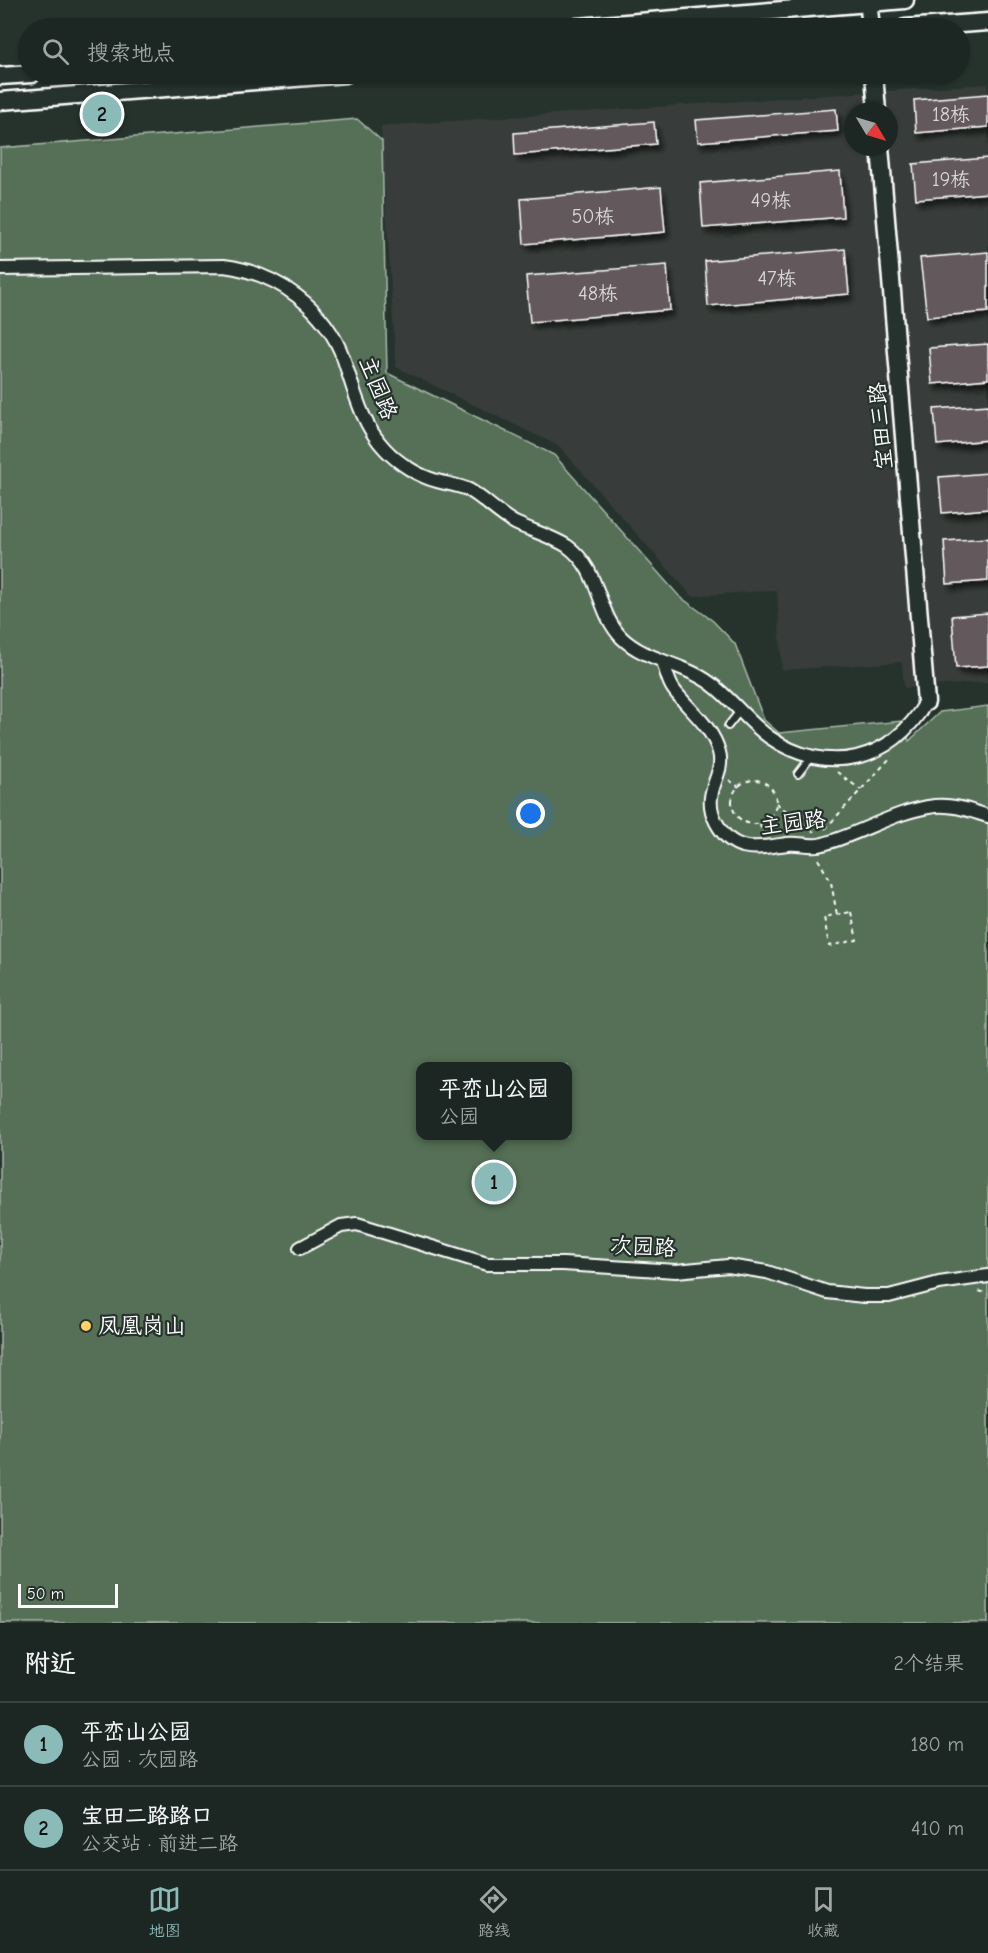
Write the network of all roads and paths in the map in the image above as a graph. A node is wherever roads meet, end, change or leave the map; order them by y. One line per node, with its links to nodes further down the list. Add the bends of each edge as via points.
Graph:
1 (904, 0): 2 (main road)
2 (868, 1): 3 (main road); 4 (main road)
3 (678, 18)
4 (870, 18)
5 (988, 22): 6 (main road)
6 (970, 23)
7 (18, 75): 8 (main road)
8 (0, 76)
9 (218, 84): 11 (main road)
10 (875, 84): 12 (main road)
11 (0, 101)
12 (876, 102)
13 (881, 156): 16 (main road, 宝田三路)
14 (0, 269): 15 (street, 主园路, via 224,266 274,281 304,302 328,329 344,359 354,395 386,450 425,477 469,490 503,516 565,545 588,568 621,637)
15 (663, 661): 17 (street, 主园路, via 709,682); 26 (street, 主园路, via 675,691 698,715 719,752 720,765 710,799 719,828 737,844 752,849 791,844)
16 (926, 702): 19 (street, 主园路, via 910,726 878,750 845,759)
17 (739, 712): 18 (lane); 19 (street, 主园路, via 779,743)
18 (728, 726)
19 (812, 756): 22 (lane)
20 (892, 757): 23 (path)
21 (833, 769): 23 (path)
22 (798, 774)
23 (861, 790): 24 (path, via 819,836)
24 (776, 803): 24 (path, via 770,818 753,824 737,816 733,805 739,787 757,781 768,785)
25 (988, 816): 26 (street, 主园路, via 935,806 873,823)
26 (812, 846): 27 (path, via 831,882)
27 (837, 915): 27 (path, via 851,912 857,940 829,946 824,917)
28 (300, 1248): 29 (street, 次园路, via 341,1226 357,1224 487,1264 574,1264 669,1271 728,1266 767,1272 827,1292 864,1296 889,1296)
29 (988, 1276)

